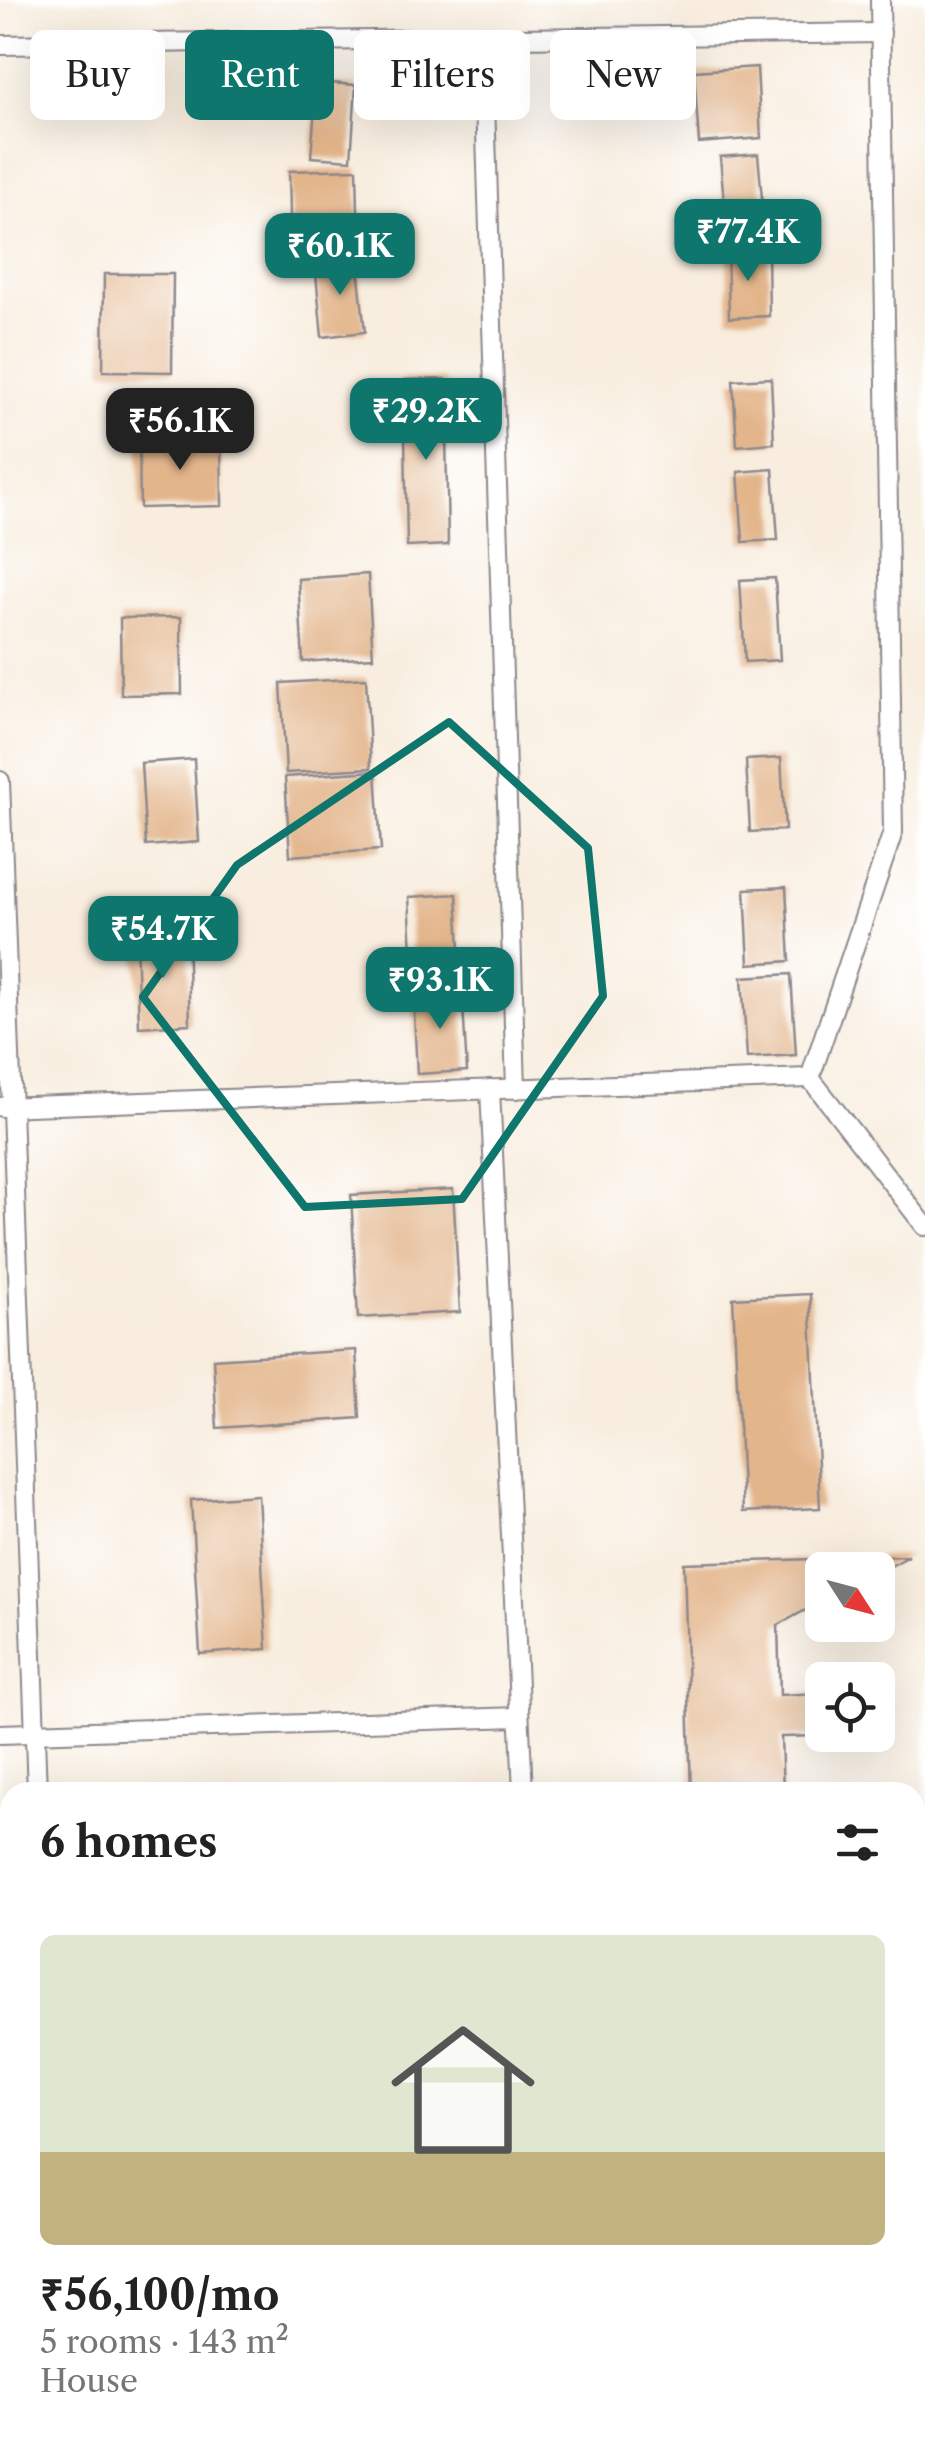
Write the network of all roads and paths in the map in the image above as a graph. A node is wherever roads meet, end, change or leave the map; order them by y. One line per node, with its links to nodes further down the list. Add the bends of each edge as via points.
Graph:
1 (880, 0): 2 (lane)
2 (881, 33): 3 (lane); 8 (lane, via 892,832)
3 (530, 37)
4 (354, 40): 5 (lane)
5 (0, 45)
6 (486, 120): 9 (lane)
7 (0, 781): 11 (lane)
8 (810, 1078): 9 (lane); 12 (lane)
9 (516, 1088): 10 (lane)
10 (490, 1090): 11 (lane); 13 (lane)
11 (6, 1107): 14 (lane)
12 (925, 1226)
13 (520, 1716): 14 (lane); 17 (lane)
14 (34, 1733): 15 (lane); 16 (lane)
15 (0, 1734)
16 (36, 1782)
17 (523, 1782)

